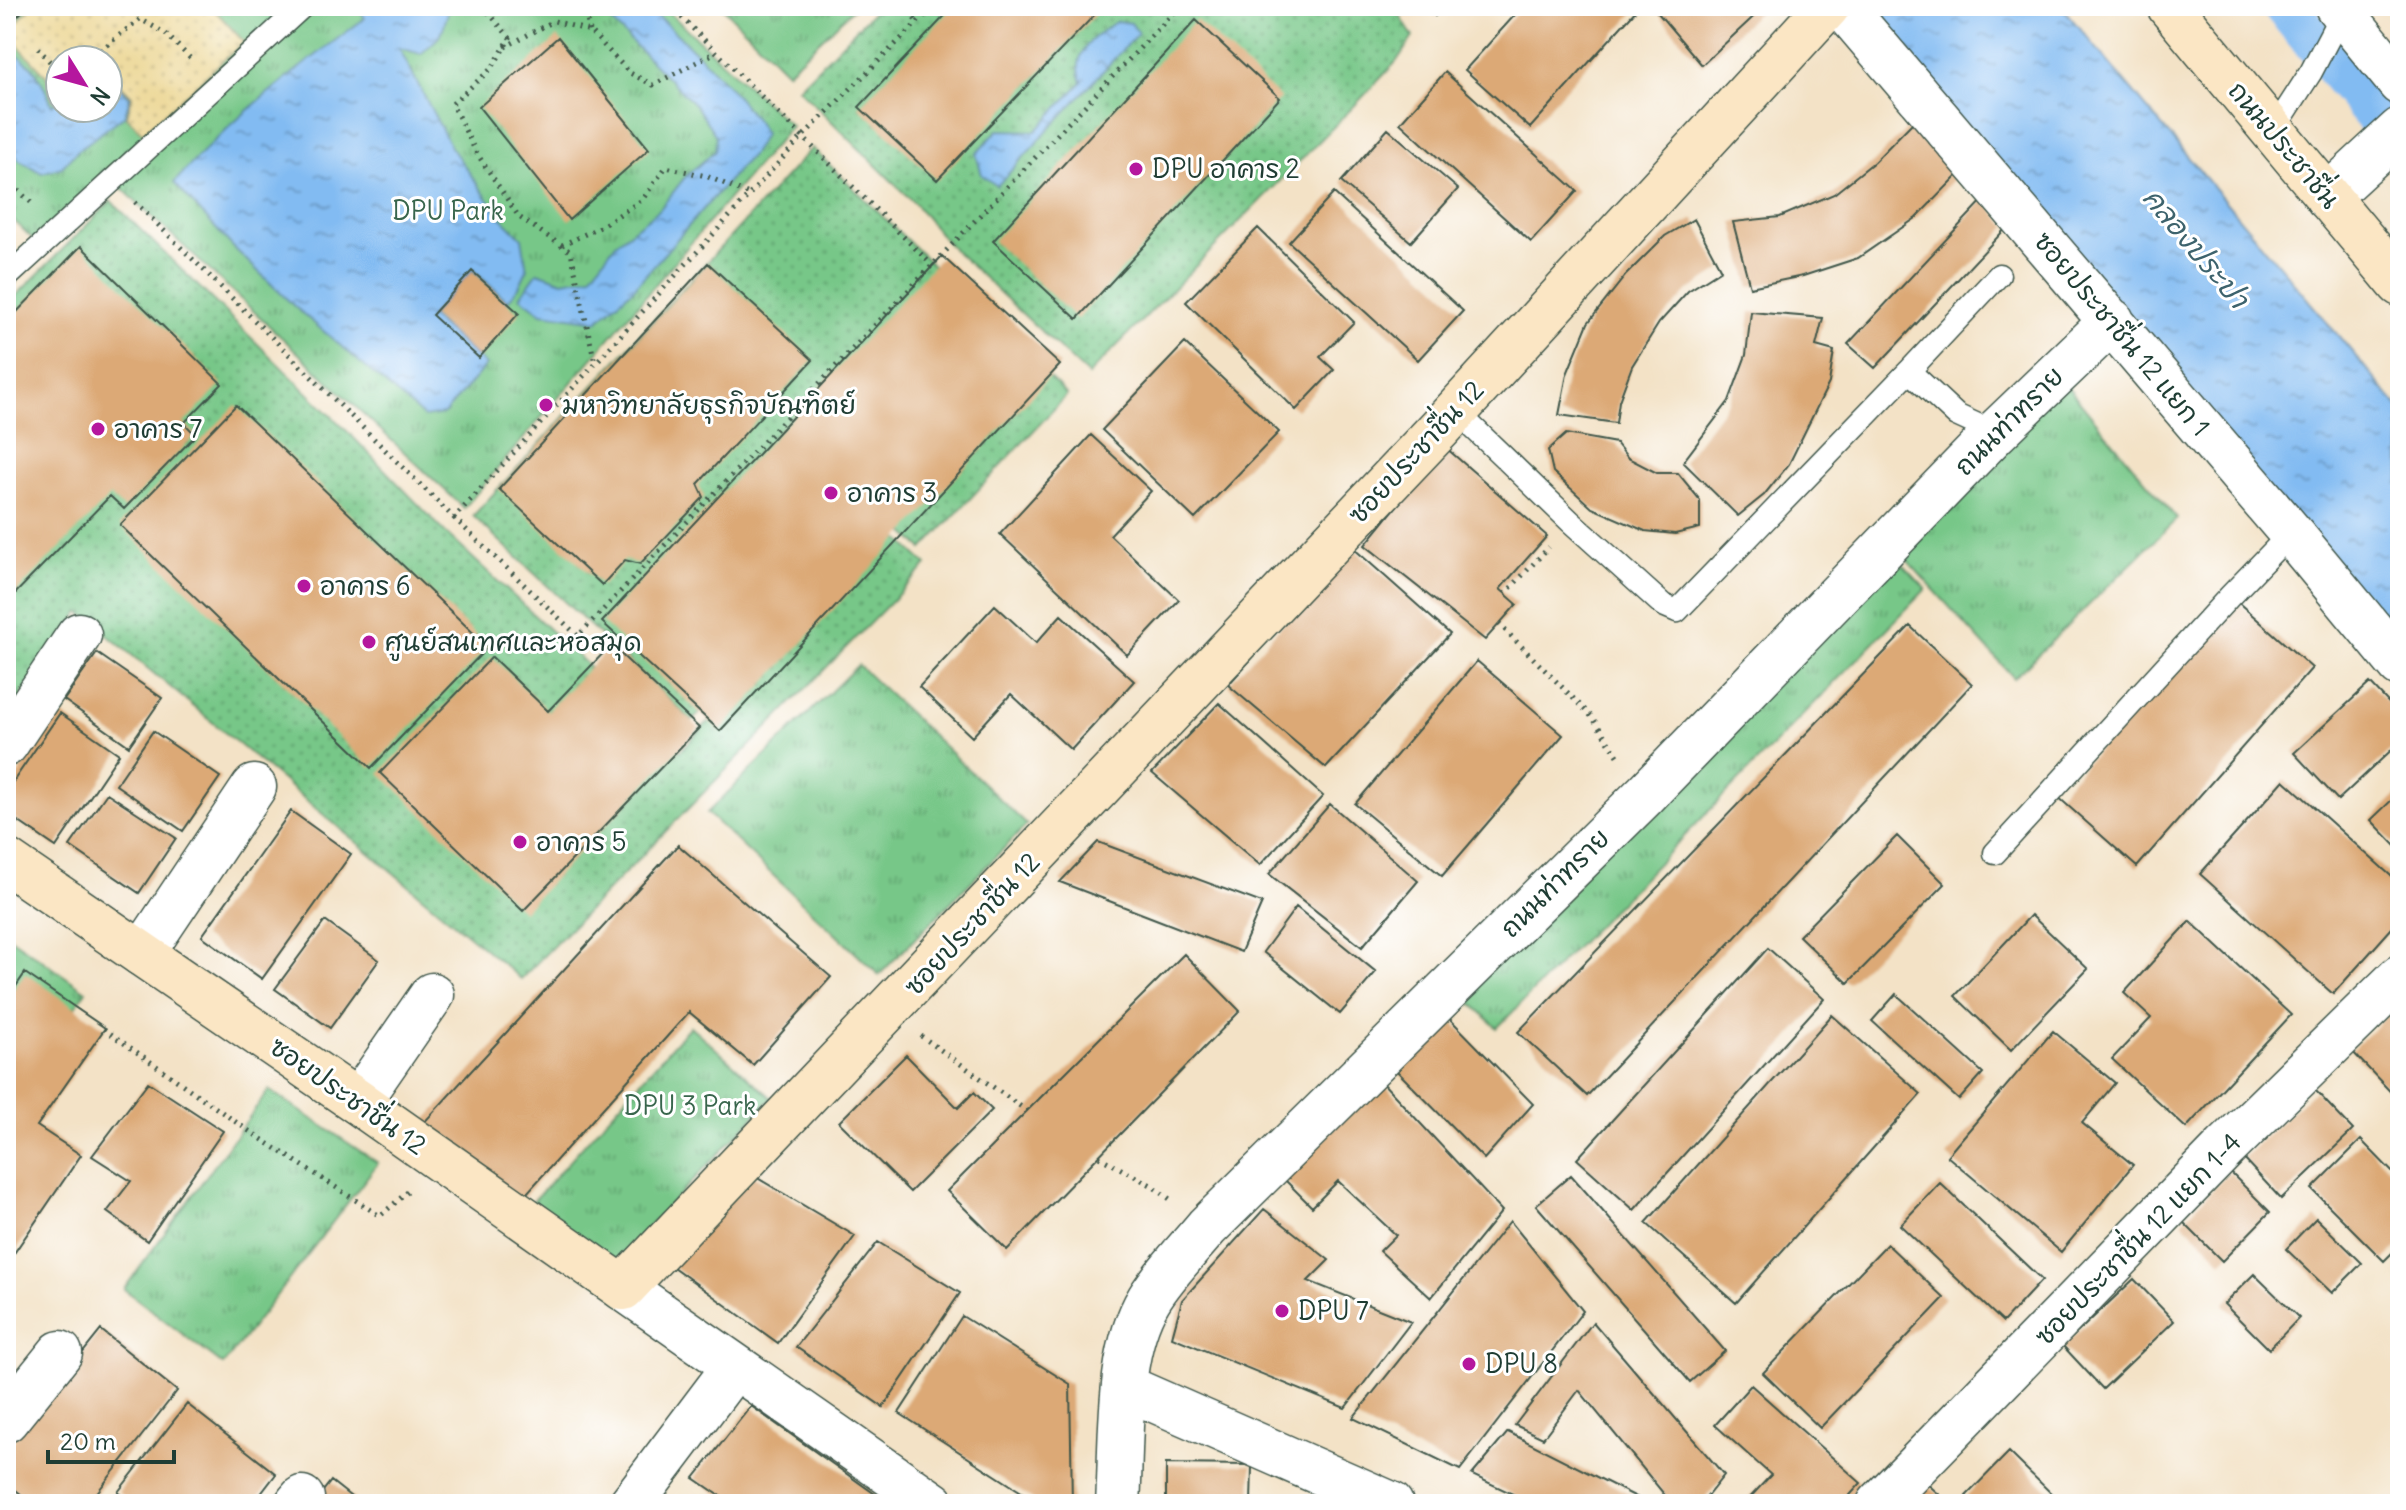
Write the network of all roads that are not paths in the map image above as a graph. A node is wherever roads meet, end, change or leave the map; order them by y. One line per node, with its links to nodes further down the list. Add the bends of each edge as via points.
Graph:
1 (303, 6): 11 (lane)
2 (1828, 6): 15 (main road, ซอยประชาชื่น 12)
3 (1842, 6): 13 (street, ซอยประชาชื่น 12 แยก 1)
4 (2169, 6): 7 (main road, ถนนประชาชื่น)
5 (2340, 13): 6 (street); 7 (lane)
6 (2400, 83)
7 (2273, 131): 9 (main road, ถนนประชาชื่น)
8 (2386, 142): 9 (street)
9 (2327, 197): 12 (main road, ถนนประชาชื่น)
10 (1999, 275): 14 (lane)
11 (6, 278)
12 (2400, 284)
13 (2112, 321): 16 (street, ถนนท่าทราย); 17 (street, ซอยประชาชื่น 12 แยก 1)
14 (1909, 371): 15 (lane, via 1677,611 1663,605 1570,521); 16 (lane, via 1956,415)
15 (1456, 411): 28 (main road, ซอยประชาชื่น 12)
16 (1995, 433): 31 (street, ถนนท่าทราย, via 1645,795 1207,1227 1150,1298 1134,1333)
17 (2291, 533): 19 (street, ซอยประชาชื่น 12 แยก 1); 22 (lane)
18 (79, 635): 20 (street)
19 (2400, 665)
20 (6, 744)
21 (254, 787): 24 (street)
22 (1995, 853)
23 (6, 861): 24 (main road, ซอยประชาชื่น 12)
24 (142, 954): 27 (main road, ซอยประชาชื่น 12)
25 (2400, 977): 37 (street, ซอยประชาชื่น 12 แยก 1-4, via 2225,1148)
26 (432, 995): 27 (street)
27 (358, 1102): 28 (main road, ซอยประชาชื่น 12)
28 (623, 1288): 30 (street)
29 (60, 1353): 32 (street)
30 (735, 1366): 33 (street); 34 (street)
31 (1125, 1387): 35 (street, ถนนท่าทราย); 36 (street)
32 (6, 1420)
33 (631, 1504)
34 (933, 1504)
35 (1118, 1504)
36 (1391, 1504)
37 (1879, 1504)

